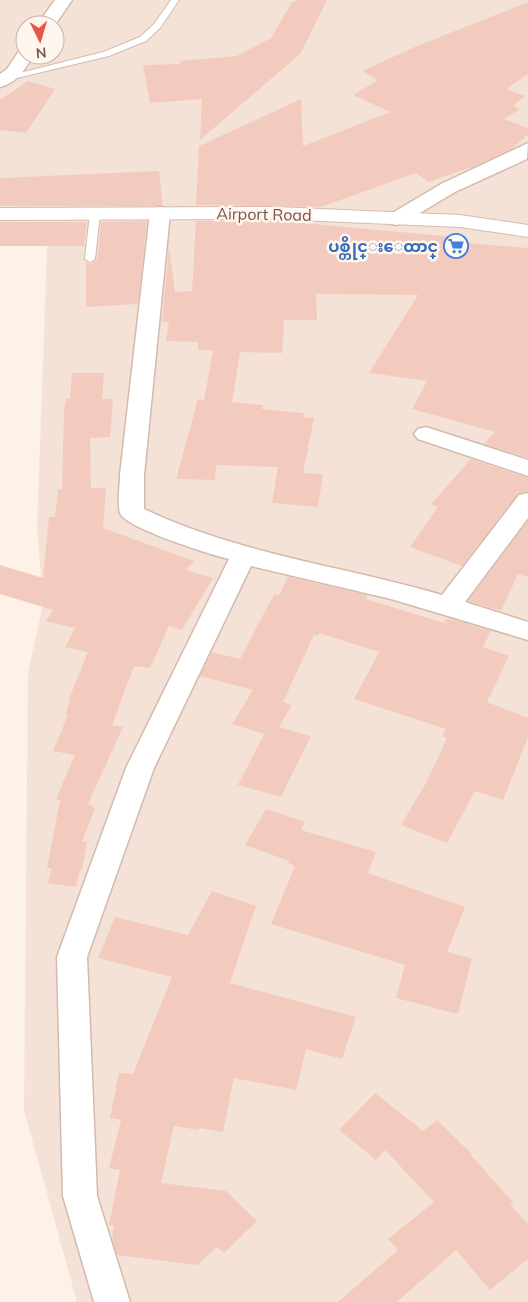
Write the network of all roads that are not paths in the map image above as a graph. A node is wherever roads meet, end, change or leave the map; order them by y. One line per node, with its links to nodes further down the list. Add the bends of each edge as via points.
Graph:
1 (64, 0): 3 (street)
2 (175, 0): 5 (lane, via 157,26 143,39 106,54)
3 (53, 15)
4 (18, 65): 5 (street)
5 (2, 81)
6 (528, 149): 10 (street, via 448,188)
7 (160, 213): 9 (main road, Airport Road); 10 (main road, Airport Road, via 275,213); 16 (street, via 132,475 132,513 154,525)
8 (0, 214): 9 (main road, Airport Road)
9 (95, 214): 12 (lane)
10 (396, 219): 11 (main road, Airport Road, via 460,221)
11 (528, 231)
12 (90, 259)
13 (426, 434): 14 (street)
14 (528, 468)
15 (528, 501): 17 (street)
16 (243, 556): 17 (street, via 373,585); 19 (street, via 140,768 72,958 80,1196)
17 (447, 607): 18 (street)
18 (528, 631)
19 (112, 1302)

